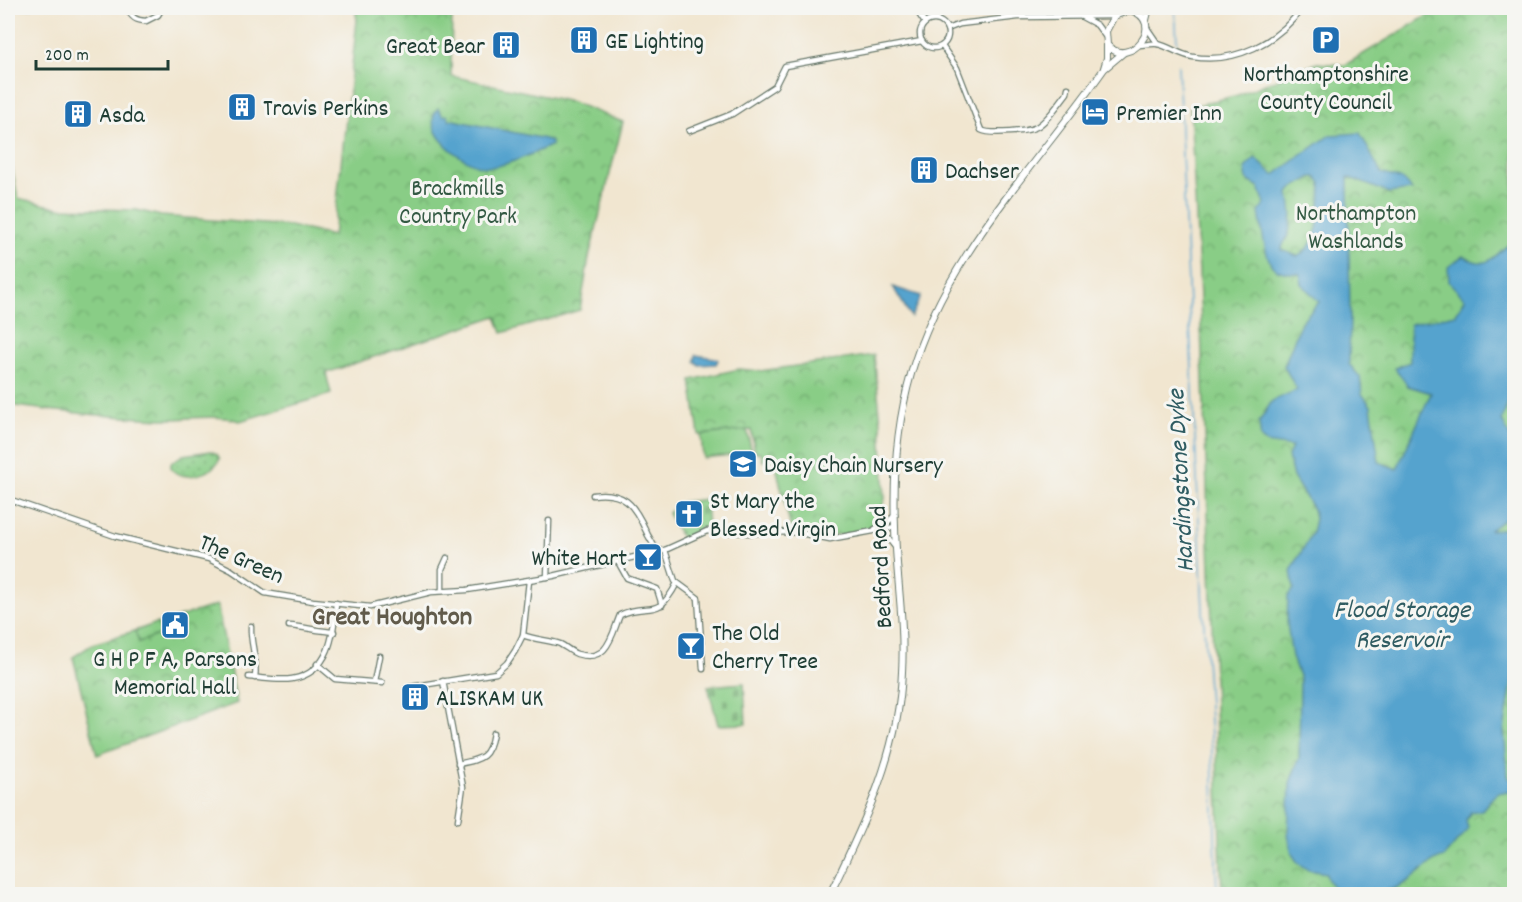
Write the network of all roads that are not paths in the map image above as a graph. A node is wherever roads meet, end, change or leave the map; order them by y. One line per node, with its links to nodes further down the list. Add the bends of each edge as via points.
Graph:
1 (128, 8): 2 (street, via 136,20 146,21)
2 (162, 8)
3 (915, 8): 10 (street)
4 (1149, 8): 9 (highway)
5 (1302, 8): 17 (street, via 1284,29 1250,50 1197,57)
6 (1132, 9): 8 (highway); 9 (highway)
7 (1079, 16): 8 (street); 12 (street, via 988,20); 13 (street, via 1097,26)
8 (1114, 16): 13 (highway)
9 (1146, 20): 11 (highway)
10 (925, 23): 12 (street, via 938,21); 14 (street)
11 (1147, 28): 16 (highway); 17 (street)
12 (947, 29): 18 (street, via 948,37)
13 (1105, 36): 15 (highway)
14 (922, 41): 18 (street, via 932,48); 22 (street, via 785,66 774,87 732,114)
15 (1107, 45): 19 (highway); 20 (highway, Bedford Road)
16 (1139, 45): 17 (street); 19 (highway)
17 (1158, 45)
18 (942, 46): 21 (street, via 957,68 981,130 986,133 1038,127)
19 (1123, 53): 20 (highway, Bedford Road)
20 (1104, 69): 25 (highway, Bedford Road, via 984,230 930,324 902,410)
21 (1068, 88)
22 (689, 130)
23 (593, 495): 31 (street, via 613,494 634,507)
24 (8, 499): 40 (street, The Green, via 107,534 209,559 265,592)
25 (895, 515): 27 (highway, Bedford Road); 28 (street)
26 (549, 521): 36 (street)
27 (895, 527): 28 (street); 29 (highway, Bedford Road)
28 (875, 529): 29 (street); 30 (street, The Green, via 830,539 795,532 707,531)
29 (896, 548): 58 (highway, Bedford Road, via 902,672 895,723 874,798)
30 (665, 550): 31 (street, The Green); 38 (street)
31 (656, 552): 33 (street, The Green)
32 (447, 558): 35 (street)
33 (617, 560): 36 (street, The Green); 41 (street, via 627,578 655,588)
34 (437, 563): 35 (street)
35 (443, 565): 39 (street)
36 (550, 577): 37 (street, The Green)
37 (529, 581): 39 (street, The Green); 45 (street)
38 (677, 583): 41 (street); 48 (street, via 698,598)
39 (442, 591): 40 (street, The Green, via 378,606)
40 (336, 603): 44 (street)
41 (662, 605): 45 (street, via 620,615 608,644 599,654 576,653 560,644)
42 (251, 626): 50 (street)
43 (289, 626): 44 (street)
44 (334, 632): 47 (street, via 327,653)
45 (523, 635): 51 (street, via 507,663 496,673)
46 (379, 656): 52 (street)
47 (317, 664): 50 (street, via 291,679); 52 (street, via 335,679)
48 (703, 669)
49 (249, 678): 50 (street)
50 (255, 678)
51 (443, 681): 54 (street); 56 (street)
52 (374, 682): 53 (street)
53 (382, 683)
54 (410, 687)
55 (493, 733): 56 (street, via 491,748 485,755)
56 (458, 764): 57 (street, via 463,787)
57 (458, 820)
58 (830, 894)

